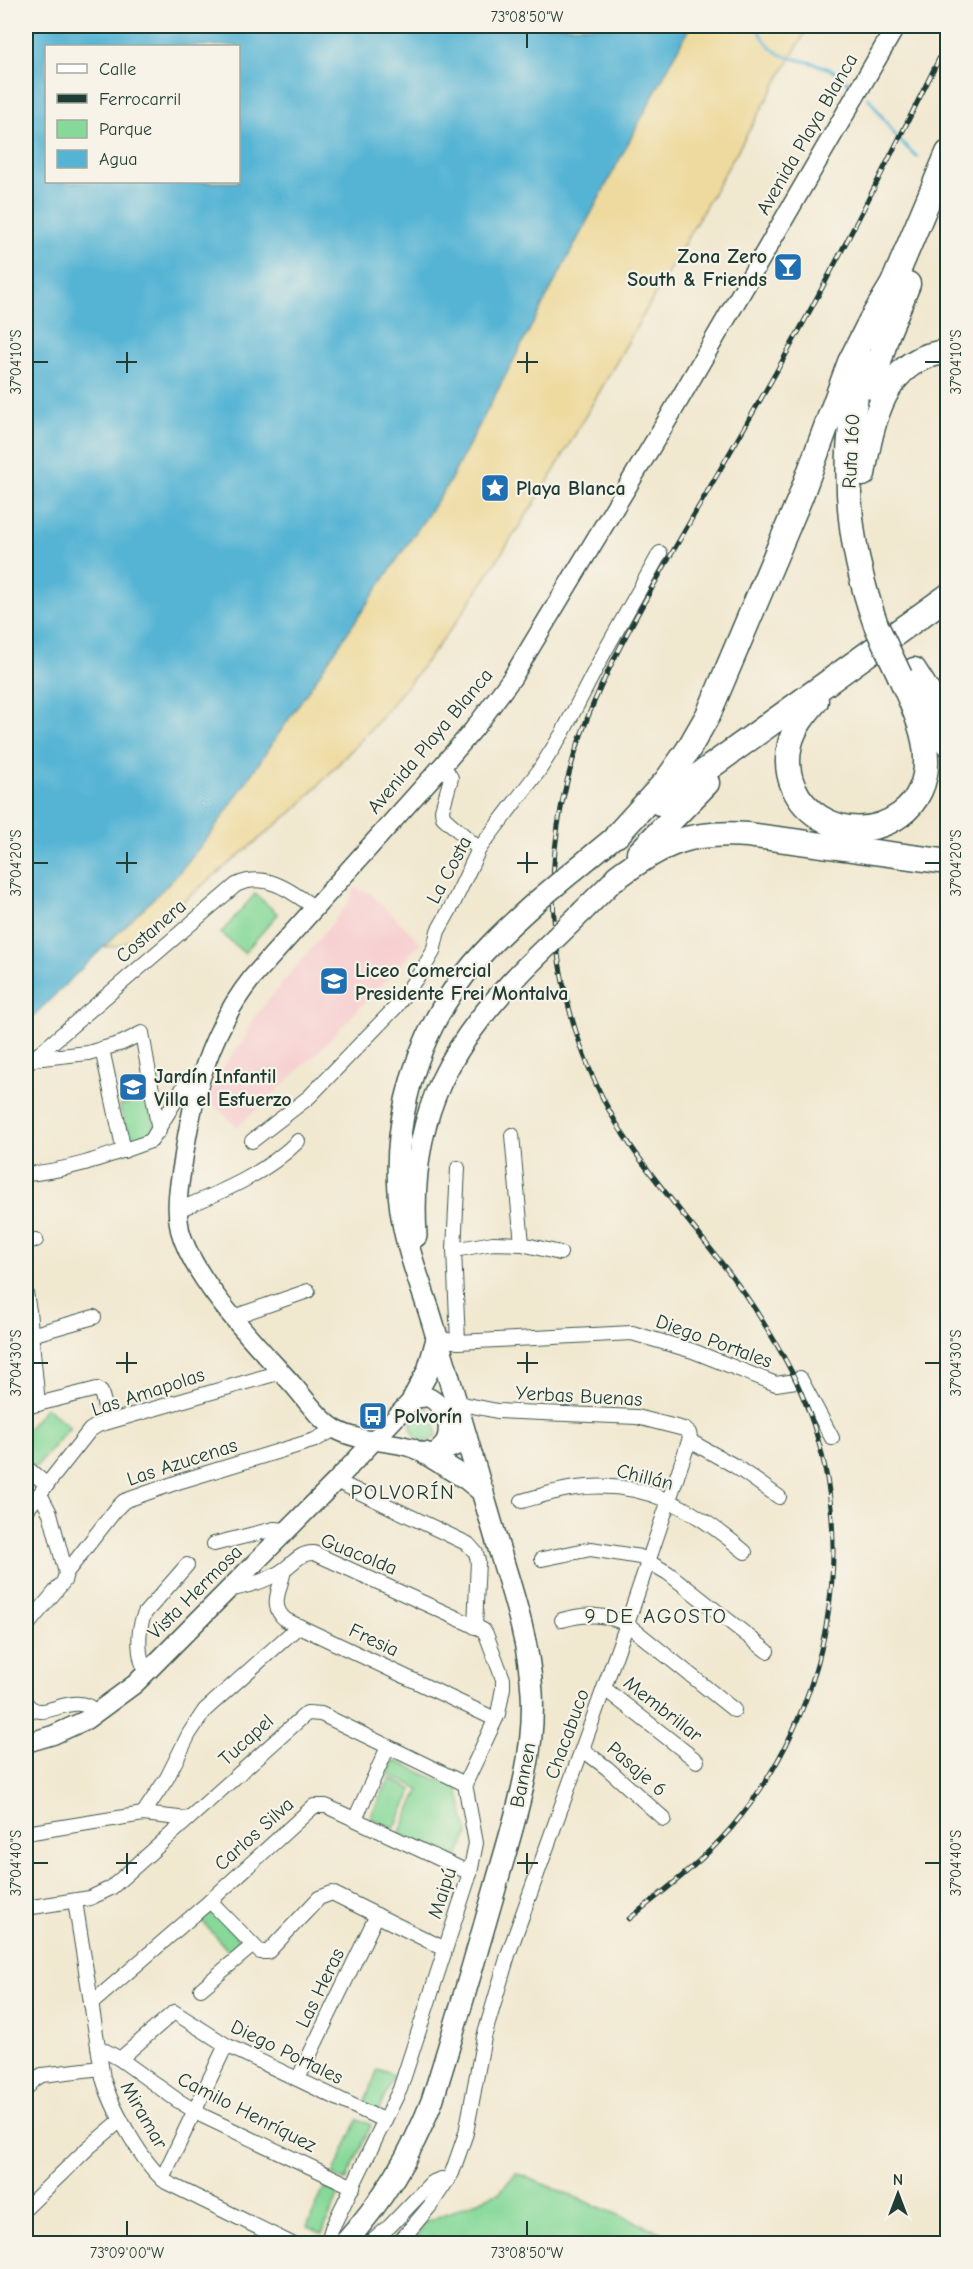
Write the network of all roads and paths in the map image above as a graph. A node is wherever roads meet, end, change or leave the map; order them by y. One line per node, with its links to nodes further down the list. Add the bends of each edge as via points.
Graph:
1 (896, 26): 15 (street, Avenida Playa Blanca, via 532,648 489,710)
2 (948, 153): 4 (highway, Ruta 160)
3 (948, 191): 6 (highway, Ruta 160, via 879,358 866,417)
4 (891, 287): 9 (highway, Ruta 160, via 861,373 852,412 848,462 855,552 864,587); 16 (highway, via 850,362 800,498 708,715 678,765)
5 (948, 352): 6 (highway, via 917,361 888,388 875,420)
6 (862, 474): 9 (highway, Ruta 160)
7 (660, 553): 17 (street, La Costa, via 556,743)
8 (948, 596): 11 (highway)
9 (883, 622): 10 (highway, Ruta 160)
10 (907, 673): 11 (highway, via 923,738 925,776 915,800 903,812 885,823 860,829 835,826 817,816 802,802 789,774 793,734); 12 (highway, Ruta 160); 14 (highway, Ruta 160, via 927,717)
11 (833, 679): 13 (highway)
12 (948, 722)
13 (760, 733): 16 (highway); 19 (highway, via 690,799)
14 (948, 744)
15 (443, 765): 17 (street, via 451,778 443,817); 20 (street, Avenida Playa Blanca)
16 (617, 836): 35 (main road, bridge, via 536,902 482,954 437,1018 413,1074 401,1130 399,1185 406,1237)
17 (478, 849): 26 (street, La Costa, via 438,931 431,956 395,1008 309,1097)
18 (948, 862): 19 (highway, via 720,834 672,843)
19 (617, 877): 35 (main road, bridge, via 492,1002 447,1068 432,1103 417,1176 416,1233)
20 (315, 908): 22 (street, Costanera, via 275,883 255,879 236,885); 23 (street, Avenida Playa Blanca, via 232,1005 214,1039)
21 (102, 1049): 22 (street); 24 (street, via 142,1033); 28 (street)
22 (29, 1062)
23 (201, 1079): 24 (street, via 186,1083); 31 (street, Avenida Playa Blanca, via 188,1129)
24 (159, 1131): 28 (street, via 151,1142)
25 (512, 1135): 32 (street)
26 (252, 1141)
27 (298, 1142): 31 (street, via 251,1177)
28 (124, 1151): 30 (street, via 75,1167)
29 (458, 1168): 33 (street)
30 (26, 1174)
31 (178, 1210): 39 (street, Avenida Playa Blanca, via 189,1251)
32 (522, 1244): 33 (street, via 493,1243); 34 (street)
33 (454, 1250): 41 (street)
34 (560, 1253)
35 (422, 1284): 41 (main road, Bannen)
36 (308, 1291): 39 (street)
37 (26, 1293): 40 (street)
38 (94, 1317): 40 (street)
39 (233, 1317): 42 (street, Avenida Playa Blanca)
40 (31, 1335): 45 (street)
41 (448, 1340): 43 (main road, via 428,1371); 44 (main road, Bannen); 48 (street, Diego Portales, via 632,1333 693,1351 776,1384 801,1378)
42 (281, 1372): 46 (street, Las Amapolas); 47 (street, Avenida Playa Blanca)
43 (416, 1402): 44 (street); 51 (street, Vista Hermosa); 52 (street, via 402,1430); 52 (street, via 442,1408 448,1430 446,1442)
44 (458, 1403): 49 (main road, Bannen); 50 (street, Yerbas Buenas, via 497,1411 637,1417 684,1429)
45 (32, 1406): 46 (street, via 98,1389)
46 (109, 1421): 55 (street, Las Amapolas, via 90,1430)
47 (335, 1429): 51 (street, Avenida Playa Blanca); 68 (street, Las Azucenas, via 315,1440 128,1499)
48 (832, 1438)
49 (468, 1439): 52 (street, via 452,1449); 56 (main road, Bannen)
50 (690, 1441): 57 (street, Yerbas Buenas); 59 (street, Chacabuco)
51 (374, 1442): 52 (street); 54 (street, Vista Hermosa)
52 (424, 1450): 56 (main road)
53 (26, 1467): 55 (street)
54 (336, 1481): 61 (street, Vista Hermosa); 73 (street, via 474,1549 478,1561)
55 (43, 1489): 60 (street, Las Amapolas); 68 (street)
56 (483, 1492): 116 (main road, Bannen, via 529,1660 532,1714 526,1773 476,1955 424,2120 394,2180)
57 (779, 1497)
58 (522, 1501): 59 (street, Chillán, via 565,1490 605,1486 637,1490)
59 (669, 1501): 63 (street, Chillán, via 705,1520); 65 (street, Chacabuco)
60 (26, 1511)
61 (289, 1530): 62 (street, via 274,1529); 69 (street, Vista Hermosa)
62 (214, 1544)
63 (745, 1551)
64 (542, 1559): 65 (street, via 577,1550 602,1549)
65 (649, 1561): 71 (street, Chacabuco); 75 (street)
66 (188, 1565): 76 (street, via 142,1620 141,1658)
67 (284, 1569): 69 (street, Guacolda, via 264,1580); 72 (street, Fresia, via 277,1609 286,1620); 73 (street, Guacolda, via 304,1554 314,1553)
68 (66, 1573): 74 (street, Las Azucenas, via 64,1581)
69 (229, 1590): 76 (street, Vista Hermosa)
70 (562, 1620): 71 (street, via 590,1614)
71 (627, 1624): 77 (street, Chacabuco); 79 (street)
72 (299, 1626): 81 (street, Fresia); 87 (street, via 205,1710)
73 (475, 1627): 81 (street, via 486,1634 503,1679)
74 (26, 1628)
75 (767, 1651)
76 (147, 1673): 80 (street, Vista Hermosa)
77 (604, 1689): 84 (street, Chacabuco); 85 (street, Membrillar)
78 (26, 1703): 80 (street, via 38,1711 83,1703)
79 (734, 1710)
80 (97, 1713): 82 (street, Vista Hermosa)
81 (495, 1719): 86 (street)
82 (26, 1743)
83 (388, 1748): 86 (street, Tucapel); 88 (street, Tucapel, via 321,1714 307,1713); 89 (street)
84 (583, 1750): 90 (street, Pasaje 6); 111 (street, Chacabuco, via 508,1955 484,2037 466,2133)
85 (697, 1761)
86 (465, 1784): 92 (street, Maipú, via 476,1843)
87 (143, 1814): 88 (street); 91 (street)
88 (188, 1819): 94 (street, Tucapel, via 111,1888 98,1896)
89 (355, 1819): 92 (street, Carlos Silva); 93 (street, Carlos Silva, via 326,1806 314,1806)
90 (664, 1819)
91 (26, 1833)
92 (470, 1873): 98 (street, Maipú)
93 (210, 1900): 97 (street); 100 (street, Carlos Silva)
94 (75, 1901): 95 (street); 100 (street, Miramar)
95 (26, 1908)
96 (377, 1915): 97 (street, via 328,1893 268,1952); 98 (street); 105 (street, Las Heras)
97 (252, 1946): 99 (street)
98 (445, 1949): 109 (street, Maipú, via 403,2080)
99 (201, 1989)
100 (91, 2004): 102 (street, Miramar)
101 (226, 2045): 103 (street, Diego Portales, via 174,2012); 105 (street, Diego Portales); 107 (street)
102 (98, 2047): 103 (street, Camilo Henríquez); 104 (street, Miramar)
103 (120, 2059): 107 (street, Camilo Henríquez)
104 (101, 2068): 106 (street, via 42,2075); 108 (street, Miramar, via 108,2096)
105 (298, 2079): 109 (street, Diego Portales)
106 (26, 2089)
107 (194, 2111): 110 (street); 112 (street, Camilo Henríquez)
108 (121, 2120): 110 (street, Miramar); 113 (street)
109 (385, 2121): 112 (street, Maipú)
110 (162, 2179): 114 (street, Miramar)
111 (448, 2180): 117 (street, via 431,2183); 118 (street, Chacabuco)
112 (352, 2187): 115 (street, Maipú)
113 (26, 2208)
114 (292, 2244)
115 (327, 2244)
116 (344, 2244)
117 (369, 2244)
118 (398, 2244)

